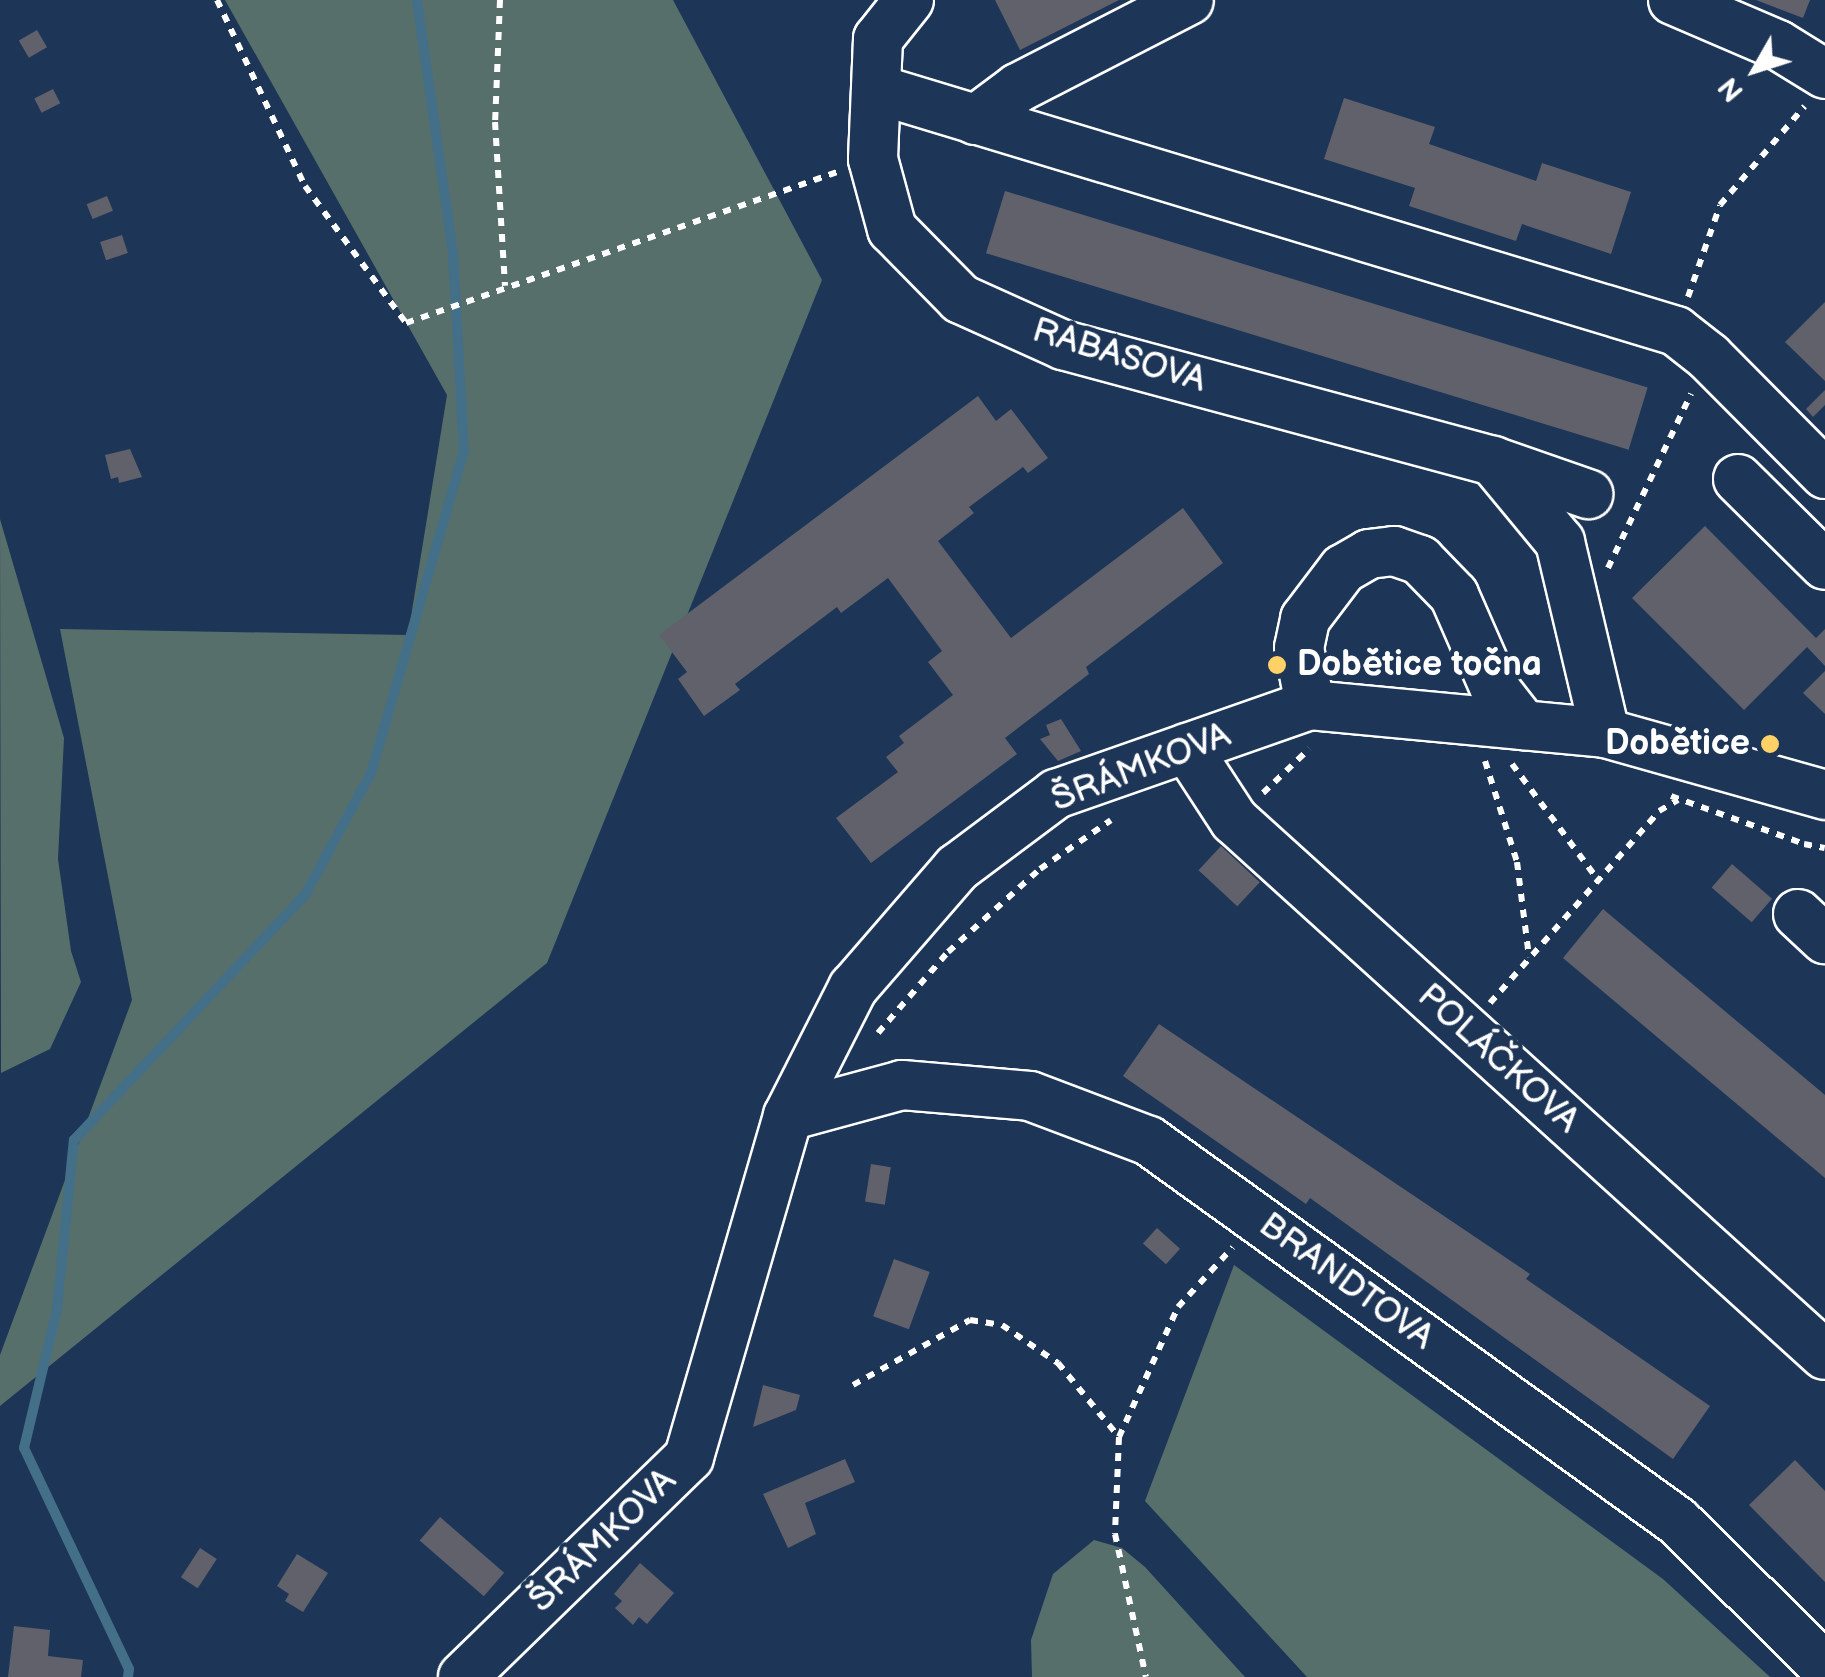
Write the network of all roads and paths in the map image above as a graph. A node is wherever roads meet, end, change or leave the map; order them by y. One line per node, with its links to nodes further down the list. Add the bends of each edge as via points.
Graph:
1 (217, 0): 10 (path, via 305,186 406,322)
2 (500, 0): 10 (path, via 495,122)
3 (909, 0): 7 (street, RABASOVA, via 878,39)
4 (1189, 0): 8 (street, via 1018,88)
5 (1673, 0): 6 (street, via 1778,45)
6 (1819, 85): 11 (path, via 1720,205)
7 (876, 89): 8 (street); 9 (street, RABASOVA)
8 (975, 120): 11 (street)
9 (872, 159): 10 (path); 13 (street, RABASOVA, via 892,229 961,299 1063,345)
10 (505, 286)
11 (1676, 331): 14 (street)
12 (1678, 420): 18 (path)
13 (1493, 461): 16 (street, RABASOVA); 20 (street, via 1560,542)
14 (1825, 474)
15 (1738, 479): 17 (street)
16 (1588, 494)
17 (1825, 565)
18 (1600, 584)
19 (1310, 705): 21 (street, ŠRÁMKOVA); 21 (street, via 1299,648 1306,619 1342,570 1369,554 1394,552 1420,560 1454,596); 22 (street, ŠRÁMKOVA)
20 (1606, 733): 21 (street, ŠRÁMKOVA); 24 (street, ŠRÁMKOVA)
21 (1514, 740): 26 (path)
22 (1187, 748): 28 (street, POLÁČKOVA, via 1234,820); 29 (street, ŠRÁMKOVA, via 1056,794 957,868 853,988)
23 (1482, 753): 27 (path, via 1517,862)
24 (1825, 796)
25 (1678, 800): 26 (path)
26 (1598, 880): 27 (path)
27 (1529, 957): 28 (path)
28 (1466, 1030): 31 (street, POLÁČKOVA)
29 (788, 1116): 30 (street, BRANDTOVA, via 902,1085 1030,1096 1149,1140); 35 (street, ŠRÁMKOVA, via 689,1457)
30 (1258, 1219): 33 (path, via 1178,1307); 34 (street, BRANDTOVA, via 1678,1521)
31 (1825, 1355)
32 (853, 1384): 33 (path, via 970,1320 1002,1324 1058,1363)
33 (1119, 1437): 36 (path, via 1115,1534)
34 (1825, 1667)
35 (463, 1677)
36 (1146, 1677)

